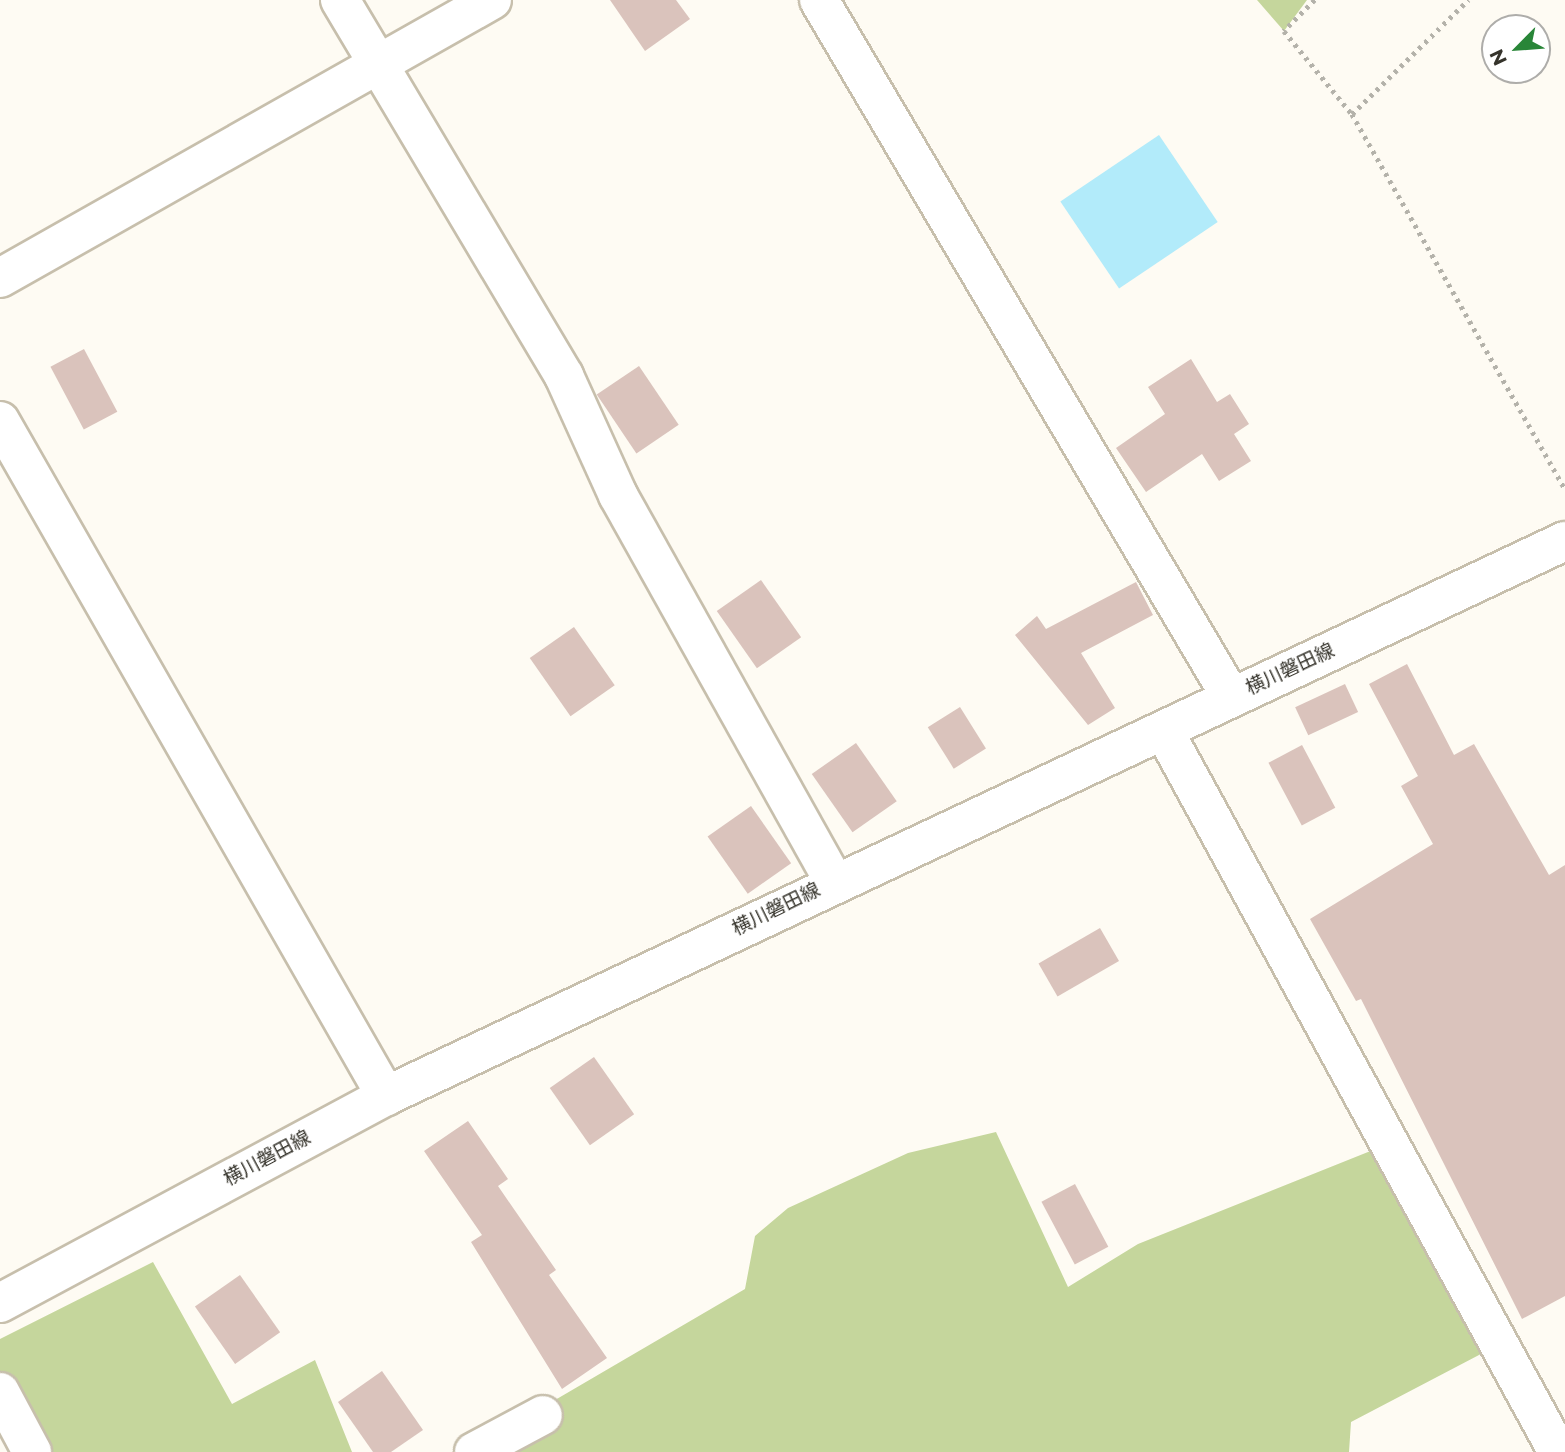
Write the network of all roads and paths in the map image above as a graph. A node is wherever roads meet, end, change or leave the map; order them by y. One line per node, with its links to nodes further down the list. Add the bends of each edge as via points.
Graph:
1 (340, 0): 6 (street)
2 (492, 0): 6 (street)
3 (819, 0): 12 (street)
4 (1315, 0): 7 (path, via 1284,31)
5 (1468, 0): 7 (path)
6 (378, 65): 8 (street); 14 (street, via 564,376 618,495)
7 (1352, 114): 10 (path)
8 (0, 278)
9 (0, 421): 15 (street)
10 (1565, 489)
11 (1565, 541): 12 (street, 横川磐田線)
12 (1231, 697): 13 (street, 横川磐田線)
13 (1164, 731): 14 (street, 横川磐田線); 21 (street)
14 (834, 881): 15 (street, 横川磐田線)
15 (386, 1096): 16 (street, 横川磐田線)
16 (0, 1303)
17 (0, 1392): 19 (street)
18 (543, 1415): 20 (street)
19 (32, 1452)
20 (474, 1452)
21 (1558, 1452)

